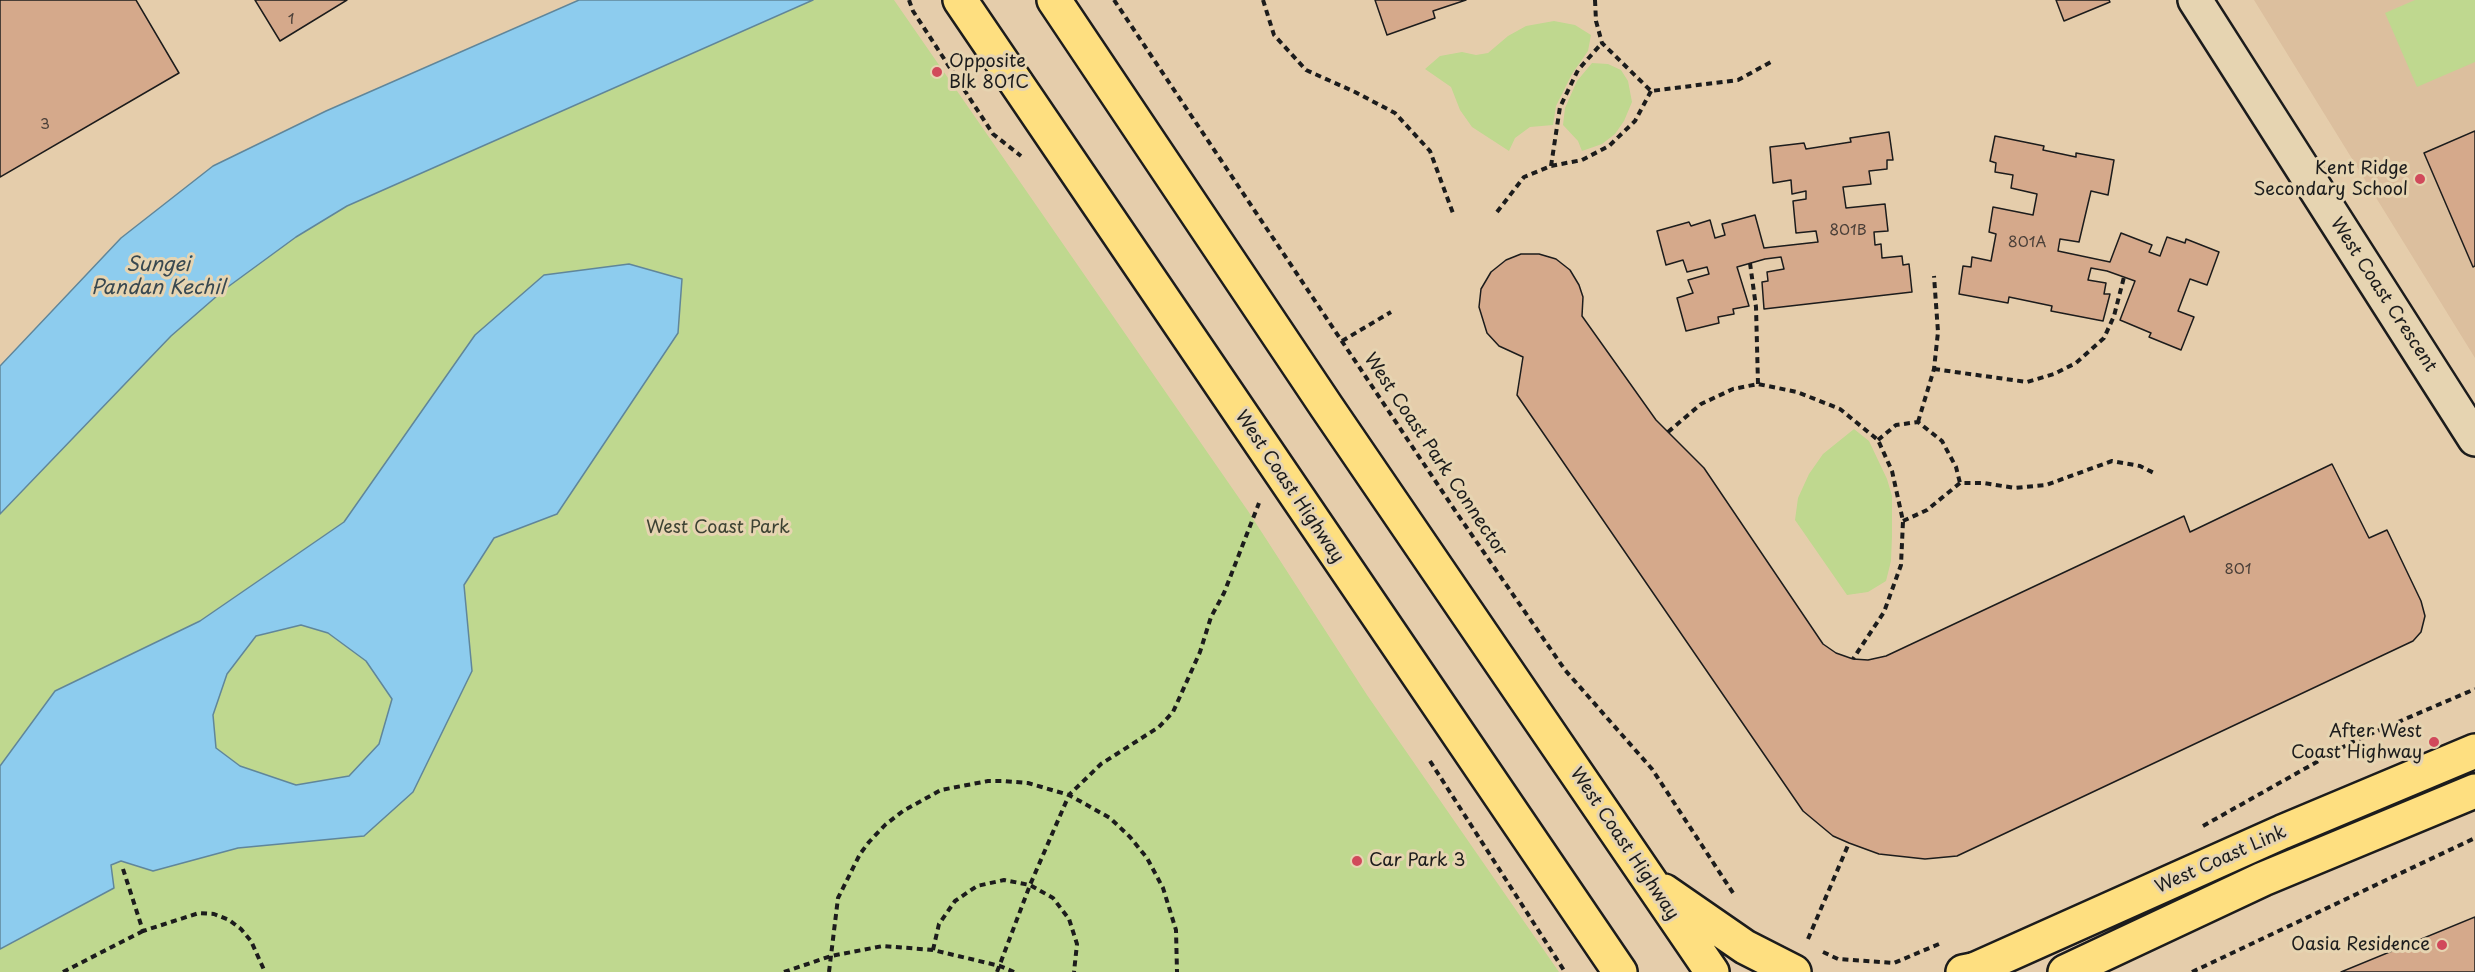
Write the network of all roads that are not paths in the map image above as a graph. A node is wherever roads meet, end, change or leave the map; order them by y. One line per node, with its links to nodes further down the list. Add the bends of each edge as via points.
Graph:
1 (960, 0): 10 (main road, West Coast Highway)
2 (1054, 0): 7 (main road, West Coast Highway)
3 (2195, 0): 4 (street, West Coast Crescent)
4 (2475, 439)
5 (2475, 751): 9 (main road, West Coast Link)
6 (2475, 791): 12 (main road, West Coast Link, via 2263,879)
7 (1646, 878): 8 (main road, via 1745,947); 11 (main road, West Coast Highway)
8 (1805, 956)
9 (1969, 971)
10 (1620, 972)
11 (1712, 972)
12 (2065, 972)

